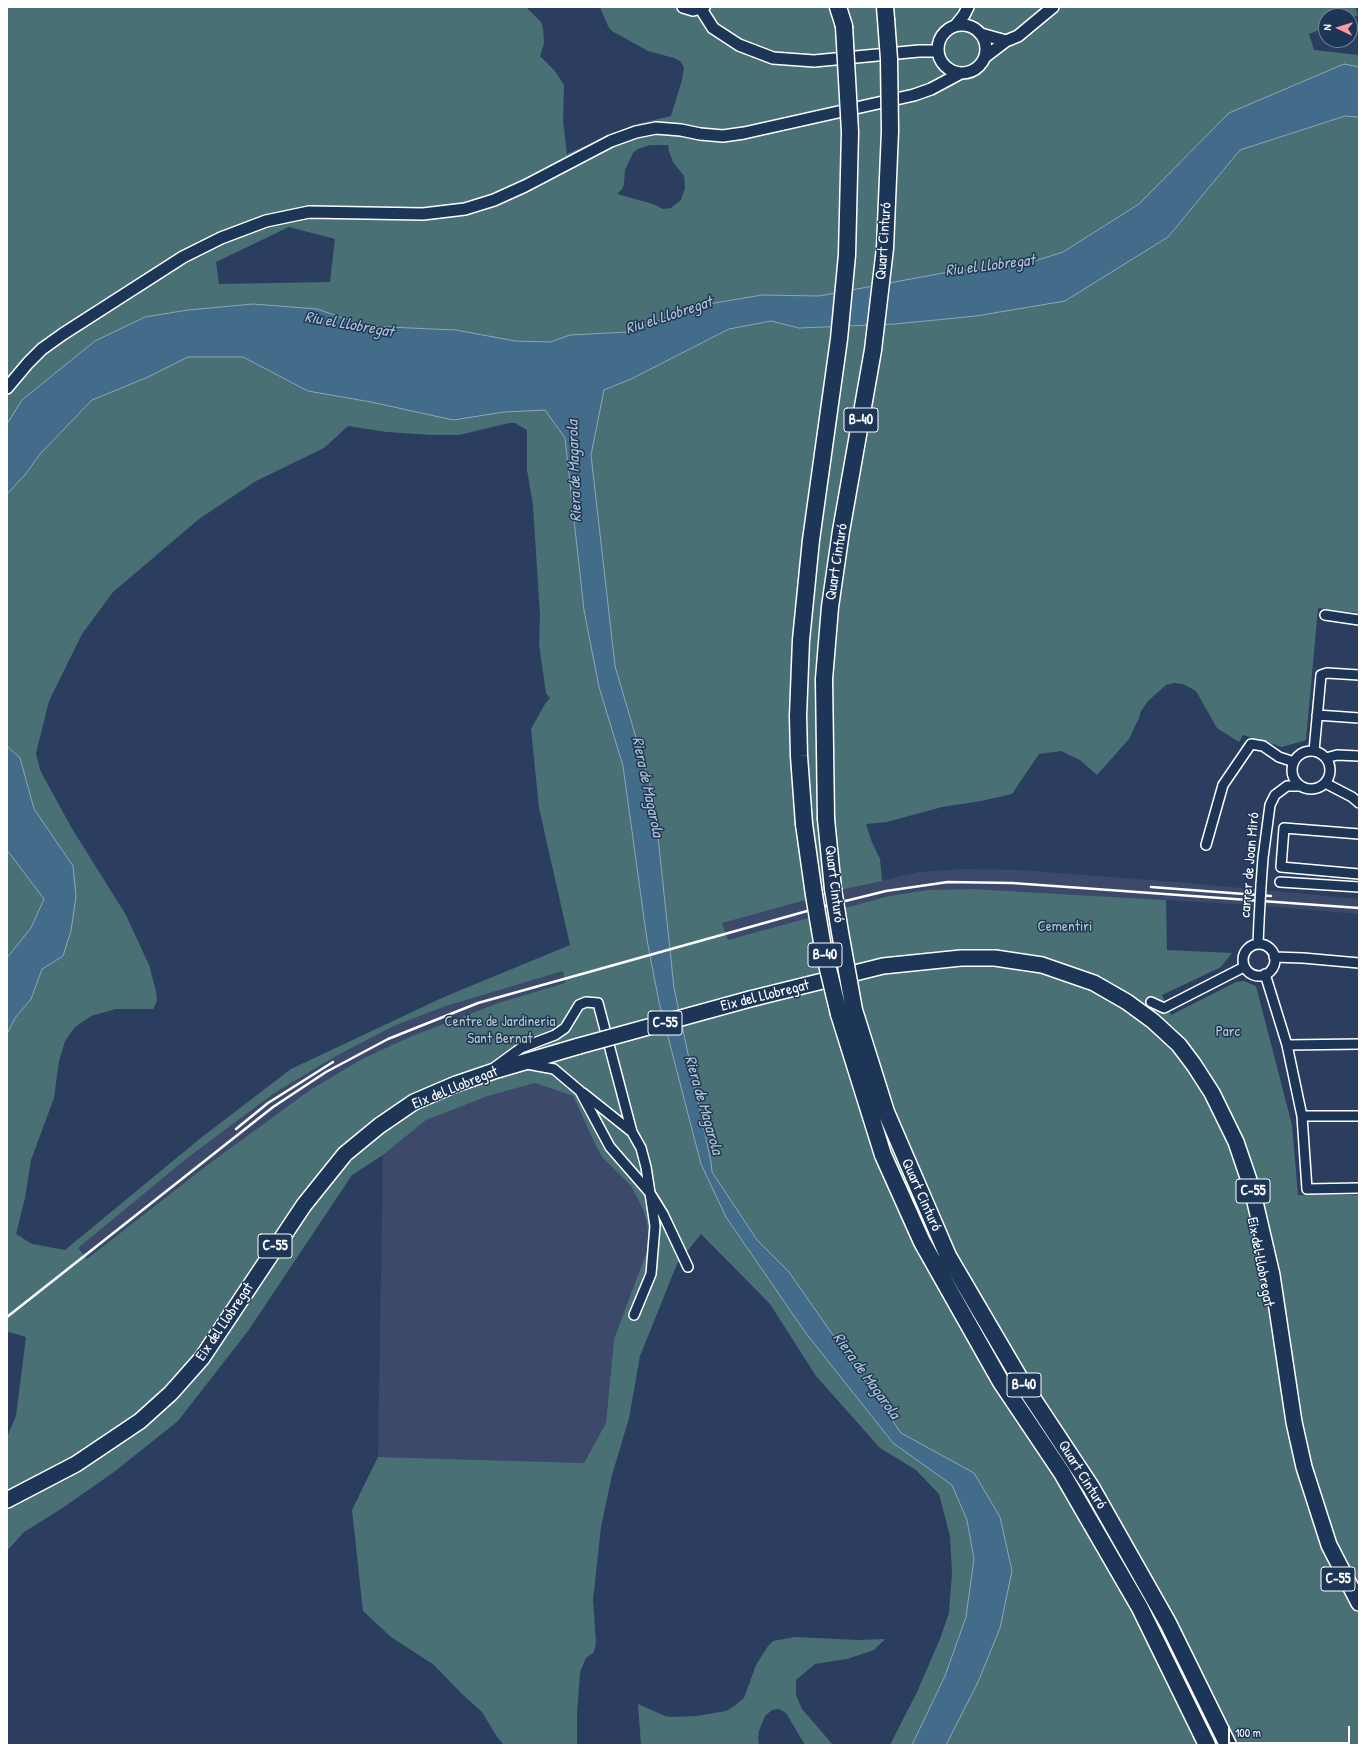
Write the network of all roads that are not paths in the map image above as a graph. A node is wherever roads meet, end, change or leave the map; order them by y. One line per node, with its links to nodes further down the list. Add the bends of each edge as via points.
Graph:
1 (683, 7): 7 (street, via 693,10)
2 (838, 7): 10 (highway)
3 (843, 7): 10 (highway, Quart Cinturó / B-40)
4 (968, 7): 9 (street)
5 (972, 7): 11 (street, via 972,16)
6 (1053, 7): 12 (street, via 1018,36)
7 (703, 8): 13 (street, via 713,28 739,45 773,58 814,62 914,51)
8 (886, 13): 62 (highway, Quart Cinturó / B-40, bridge, via 890,131 885,248 873,350 830,607 824,678 826,819 833,889 854,1010 886,1112 948,1256 1023,1384 1091,1487 1168,1623)
9 (956, 25): 11 (street, via 969,26); 13 (street, via 949,28 940,38)
10 (844, 26): 61 (highway, Quart Cinturó / B-40, bridge, via 850,132 847,255 837,354 811,540 801,640 798,722 804,824 823,948 839,1014 883,1155 922,1242 1001,1382 1062,1473 1140,1608)
11 (978, 31): 12 (street); 14 (street, via 985,41)
12 (1006, 41): 14 (street)
13 (937, 51): 15 (street)
14 (985, 56): 16 (street, via 978,68)
15 (944, 67): 16 (street); 17 (street)
16 (959, 74): 17 (street)
17 (931, 89): 18 (street, via 893,100 723,136 656,128 636,132 512,192 465,209 423,214 309,212 266,221 221,238 183,257 63,334 42,349)
18 (7, 388)
19 (1325, 615): 20 (street)
20 (1359, 620)
21 (1359, 675): 22 (street, via 1320,675)
22 (1317, 715): 23 (street); 24 (street)
23 (1359, 718)
24 (1314, 751): 26 (street); 27 (street, via 1302,753)
25 (1359, 756): 26 (street, via 1337,755)
26 (1326, 758): 28 (street, via 1330,770)
27 (1294, 762): 29 (street, via 1292,772); 32 (street, via 1279,757 1262,746 1251,744 1222,785)
28 (1325, 783): 29 (street, via 1313,789); 30 (street)
29 (1301, 786): 36 (street, carrer de Joan Miró, bridge, via 1287,786 1275,795 1270,805 1263,851)
30 (1357, 799)
31 (1359, 834): 33 (street, via 1284,828 1281,867)
32 (1206, 845)
33 (1359, 874)
34 (1280, 882): 35 (street)
35 (1359, 887)
36 (1258, 944): 37 (street, via 1270,948); 40 (street, via 1246,950)
37 (1274, 957): 39 (street); 41 (street, via 1274,965)
38 (939, 961): 46 (highway, Eix del Llobregat / C-55, bridge, via 883,966 750,999); 59 (highway, Eix del Llobregat / C-55, via 974,957 1022,962 1042,965 1094,983 1128,1002 1154,1021 1179,1045 1212,1092 1236,1142 1252,1189 1272,1275 1294,1422 1304,1467 1329,1545); 60 (highway, Eix del Llobregat / C-55, via 1023,969 1076,983 1099,994 1117,1003 1161,1038 1202,1090 1227,1136 1243,1182 1256,1233 1296,1461 1307,1501 1334,1572)
39 (1359, 963)
40 (1244, 967): 41 (street, via 1254,975); 42 (street, via 1164,1008)
41 (1265, 974): 44 (street)
42 (1151, 1002)
43 (1359, 1044): 44 (street)
44 (1287, 1045): 51 (street)
45 (522, 1048): 46 (street); 49 (street); 53 (street, via 555,1035 565,1028 579,1005 586,1002 598,1003)
46 (556, 1053): 47 (highway, Eix del Llobregat / C-55); 48 (street)
47 (520, 1063): 48 (street); 49 (highway, Eix del Llobregat / C-55)
48 (554, 1069): 50 (street)
49 (484, 1074): 58 (highway, Eix del Llobregat / C-55, via 414,1102 345,1154 304,1205 202,1358 171,1393 128,1430 76,1464)
50 (580, 1091): 53 (street); 55 (street, via 610,1148)
51 (1302, 1116): 52 (street); 54 (street, via 1307,1189)
52 (1359, 1116)
53 (632, 1132): 55 (street, via 641,1148)
54 (1359, 1188)
55 (650, 1193): 56 (street); 57 (street, via 655,1226 651,1274)
56 (688, 1267)
57 (634, 1315)
58 (7, 1500)
59 (1359, 1603)
60 (1359, 1615)
61 (1207, 1745)
62 (1228, 1745)

